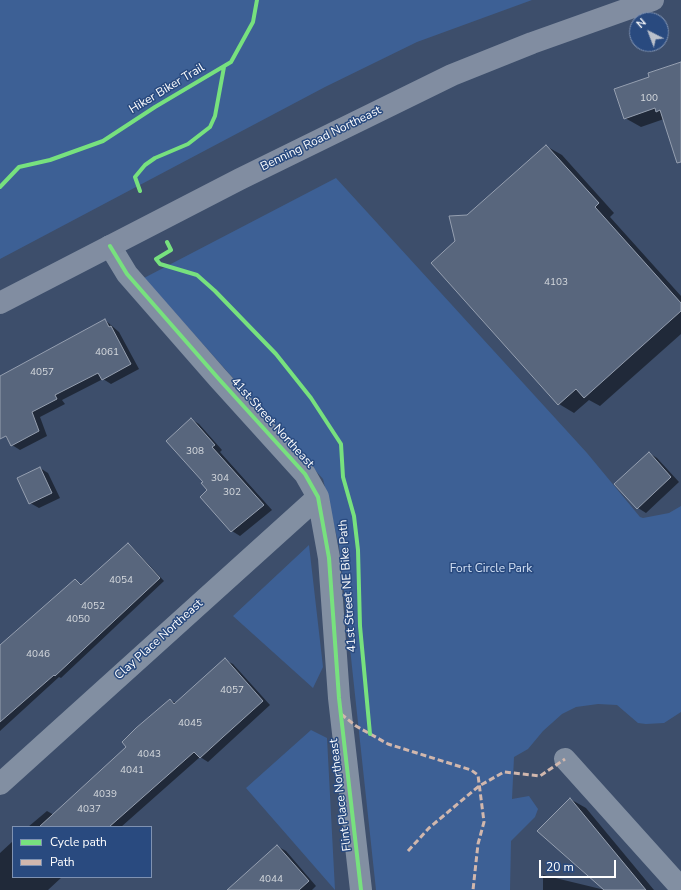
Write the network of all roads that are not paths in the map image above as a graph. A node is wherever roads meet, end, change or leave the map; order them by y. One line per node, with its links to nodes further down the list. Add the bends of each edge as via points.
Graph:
1 (653, 0): 2 (main road, Benning Road Northeast, via 532,43 452,75)
2 (110, 246): 3 (main road, Benning Road Northeast); 4 (street, 41st Street Northeast, via 126,274 305,474)
3 (0, 303)
4 (318, 497): 5 (street, 41st Street Northeast, via 329,558); 7 (street, Clay Place Northeast)
5 (339, 698): 9 (street, Flint Place Northeast)
6 (565, 758): 8 (street)
7 (0, 784)
8 (681, 888)
9 (361, 890)

